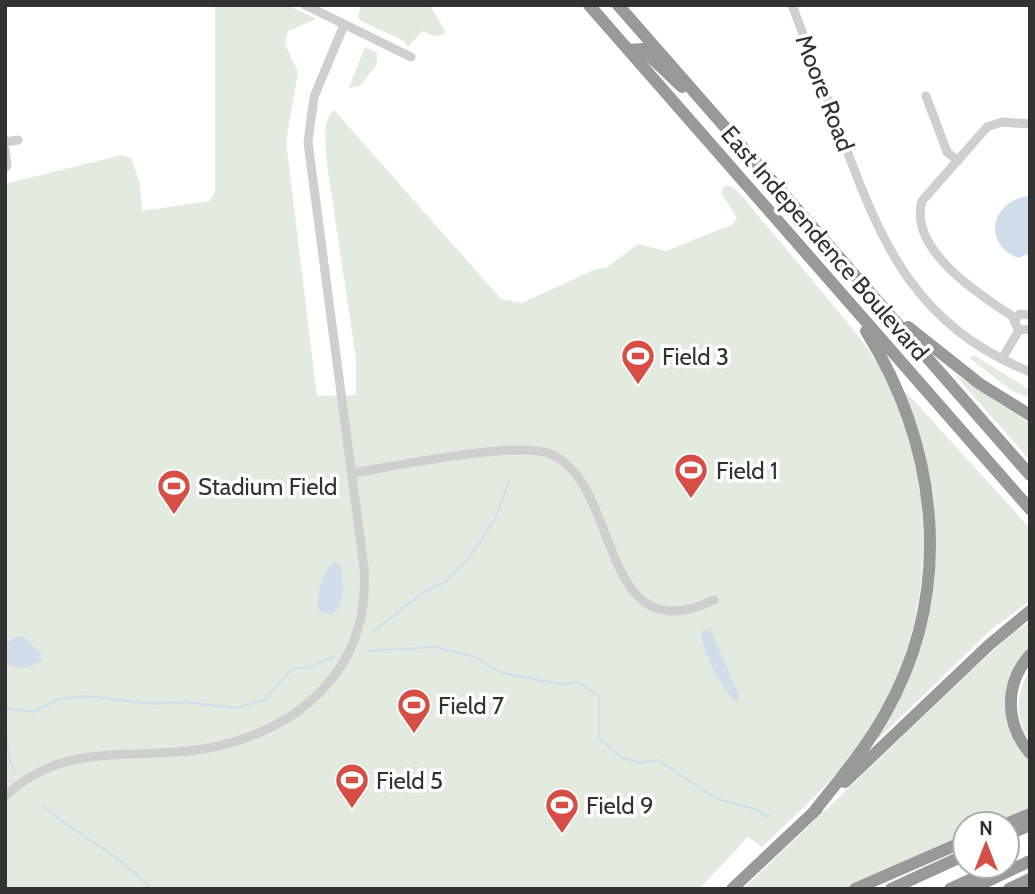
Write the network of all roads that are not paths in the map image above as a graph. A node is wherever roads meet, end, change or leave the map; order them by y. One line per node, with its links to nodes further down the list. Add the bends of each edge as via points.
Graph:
1 (305, 5): 5 (street)
2 (589, 5): 6 (highway, East Independence Boulevard)
3 (618, 5): 9 (highway, East Independence Boulevard)
4 (792, 5): 22 (street, Moore Road, via 884,243 910,282 958,330)
5 (344, 25): 7 (street); 25 (street, via 314,97 308,142)
6 (628, 50): 9 (highway, via 645,52); 16 (highway, East Independence Boulevard)
7 (411, 57)
8 (926, 96): 14 (street, via 947,152)
9 (711, 112): 17 (highway, East Independence Boulevard)
10 (1030, 124): 14 (street, via 1002,122 987,127)
11 (18, 140): 12 (street)
12 (5, 142)
13 (5, 149): 15 (street)
14 (958, 161): 19 (street, via 922,201 918,215 923,231 968,287)
15 (8, 166)
16 (847, 301): 27 (highway, East Independence Boulevard); 33 (highway, via 883,358 911,422 927,490 930,558 920,628 896,694 859,755)
17 (879, 303): 24 (highway, via 980,384); 26 (highway, East Independence Boulevard)
18 (1029, 315): 19 (street, via 1021,313)
19 (1015, 318): 21 (street)
20 (1030, 329): 21 (street)
21 (1019, 330): 22 (street)
22 (1002, 359): 23 (street, Moore Road)
23 (1030, 372)
24 (1030, 415)
25 (352, 473): 28 (street, via 517,450 547,453 565,463 578,478 639,598 655,609 674,613); 32 (street, via 364,568 363,607 345,660 316,697 285,720 224,744 186,751 77,757 38,771)
26 (1030, 475)
27 (1030, 509)
28 (714, 600)
29 (1030, 611): 33 (highway)
30 (1030, 656): 31 (highway, via 1014,681 1011,707 1016,732)
31 (1030, 753)
32 (5, 796)
33 (813, 813): 39 (highway)
34 (951, 847): 40 (highway)
35 (951, 861): 41 (highway)
36 (1030, 861): 43 (highway)
37 (1030, 879): 44 (highway)
38 (970, 880): 42 (highway)
39 (732, 889)
40 (855, 889)
41 (891, 889)
42 (950, 889)
43 (971, 889)
44 (1009, 889)

